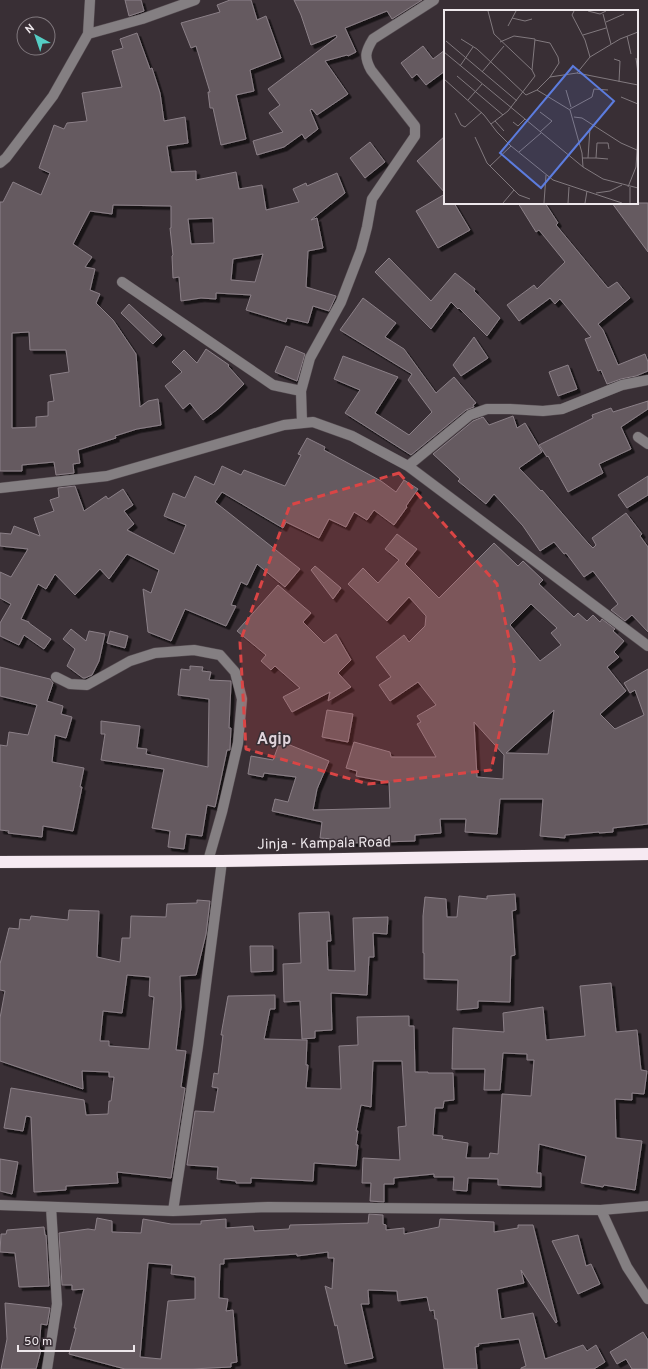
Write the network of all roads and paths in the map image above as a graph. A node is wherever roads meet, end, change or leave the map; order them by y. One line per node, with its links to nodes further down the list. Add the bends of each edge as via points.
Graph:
1 (90, 0): 4 (street)
2 (196, 0): 4 (street, via 142,20)
3 (434, 0): 8 (street, via 372,39 367,48 365,60 415,126 415,136 372,199 361,250 341,302 310,358)
4 (88, 34): 5 (street, via 53,96)
5 (0, 163)
6 (122, 282): 8 (street, via 273,385)
7 (648, 380): 12 (street, via 622,385 562,408 543,411 487,409 470,415)
8 (301, 391): 9 (street)
9 (302, 423): 12 (street, via 313,422 352,436); 13 (street, via 284,425 107,476)
10 (638, 437): 11 (street)
11 (648, 444)
12 (408, 466): 14 (street)
13 (0, 488)
14 (648, 646)
15 (56, 677): 17 (street, via 70,684 87,685 130,661 155,653 194,650 220,655 235,672 242,699 238,744)
16 (648, 854): 18 (highway, Jinja - Kampala Road)
17 (208, 861): 18 (highway, Jinja - Kampala Road); 19 (highway, Jinja - Kampala Road)
18 (222, 861): 24 (street)
19 (0, 862)
20 (0, 1205): 22 (street)
21 (648, 1206): 23 (street)
22 (51, 1207): 24 (street); 26 (street, via 57,1304)
23 (601, 1210): 24 (street, via 268,1208); 25 (street, via 627,1267)
24 (173, 1211)
25 (648, 1299)
26 (47, 1369)

